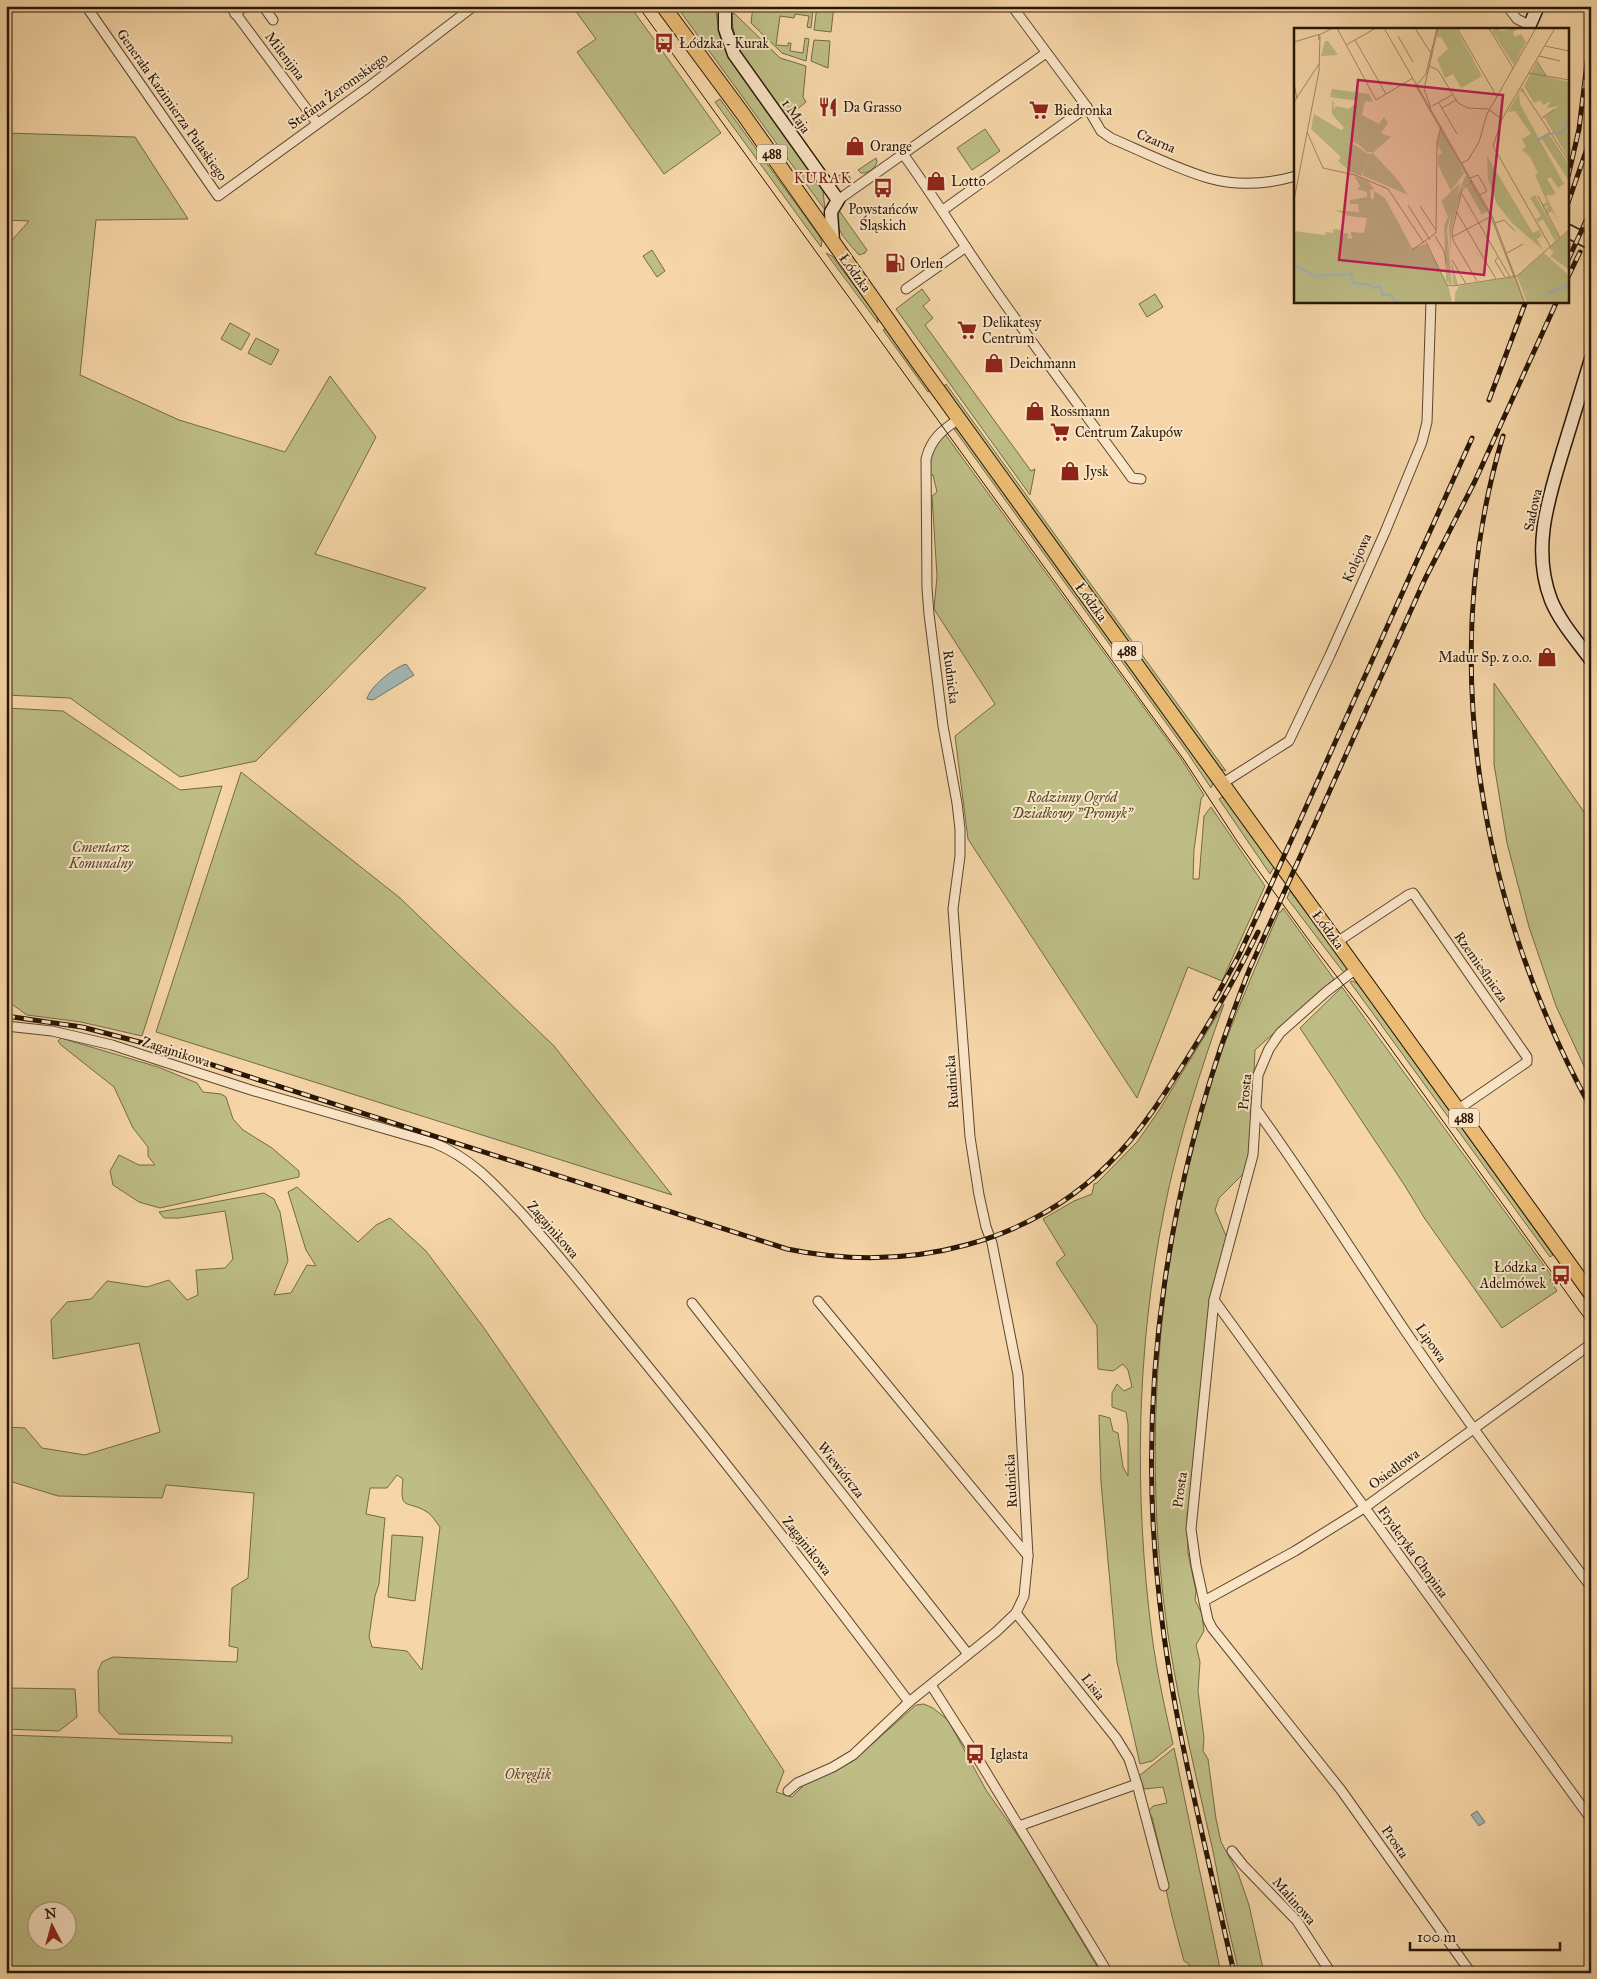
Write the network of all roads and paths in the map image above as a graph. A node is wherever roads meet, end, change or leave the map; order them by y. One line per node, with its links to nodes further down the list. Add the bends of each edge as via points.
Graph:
1 (86, 6): 18 (street, Generała Kazimierza Pułaskiego)
2 (245, 6): 10 (street)
3 (263, 6): 11 (street)
4 (474, 6): 15 (street, Stefana Żeromskiego)
5 (663, 6): 22 (main road, Łódzka / 488)
6 (725, 6): 19 (street, 1 Maja, via 725,29 734,54)
7 (1012, 6): 13 (street)
8 (1507, 6): 12 (street)
9 (1538, 6): 12 (street)
10 (233, 10): 15 (street, Milenijna)
11 (273, 20)
12 (1528, 27)
13 (1046, 53): 14 (street, Czarna); 16 (street)
14 (1087, 107): 17 (street, Czarna, via 1102,131 1111,138 1208,178 1246,183); 20 (street)
15 (317, 123): 18 (street, Stefana Żeromskiego)
16 (903, 154): 19 (street); 20 (street)
17 (1294, 176)
18 (218, 196)
19 (838, 200): 22 (street, via 831,212)
20 (943, 210): 24 (street)
21 (1570, 232): 23 (street)
22 (833, 241): 28 (main road, Łódzka / 488)
23 (1591, 244)
24 (966, 247): 25 (street); 29 (street, via 1132,478)
25 (906, 289)
26 (1431, 302): 31 (street, Kolejowa, via 1427,422 1385,532 1289,741)
27 (1591, 359): 30 (street, Sadowa, via 1548,501 1541,544 1550,599 1559,617)
28 (959, 419): 31 (main road, Łódzka / 488); 44 (street, Rudnicka, via 935,437 926,460 927,588 943,726 960,829 953,909 970,1137 979,1195 1016,1357)
29 (1141, 479)
30 (1591, 660)
31 (1223, 783): 32 (main road, Łódzka / 488)
32 (1337, 942): 33 (main road, Łódzka / 488); 36 (street, Rzemieślnicza, via 1414,893 1528,1062)
33 (1356, 969): 35 (street, Prosta, via 1294,1019 1274,1040 1258,1075); 36 (main road, Łódzka / 488)
34 (6, 1026): 50 (street, Zagajnikowa, via 61,1033 112,1045 251,1090 434,1143 476,1167 547,1242 680,1404)
35 (1256, 1109): 38 (street, Prosta, via 1253,1155); 42 (street, Lipowa)
36 (1457, 1110): 37 (main road, Łódzka / 488)
37 (1591, 1294)
38 (1214, 1300): 43 (street, Fryderyka Chopina); 46 (street, Prosta, via 1190,1520)
39 (818, 1301): 44 (street)
40 (692, 1303): 48 (street, Wiewiórcza)
41 (1591, 1344): 42 (street, Osiedlowa)
42 (1473, 1428): 43 (street, Osiedlowa); 45 (street, Lipowa)
43 (1364, 1508): 46 (street, Osiedlowa, via 1295,1551); 53 (street, Fryderyka Chopina)
44 (1028, 1556): 47 (street, Rudnicka, via 1026,1589)
45 (1591, 1587)
46 (1204, 1601): 59 (street, Prosta, via 1212,1628 1336,1784)
47 (1016, 1612): 48 (street, Rudnicka); 51 (street, Lisia, via 1116,1738 1129,1759)
48 (968, 1654): 49 (street, Rudnicka)
49 (931, 1685): 50 (street, Rudnicka); 54 (street)
50 (909, 1702): 52 (street, Rudnicka, via 853,1755 797,1783)
51 (1138, 1784): 54 (street); 56 (street, Lisia)
52 (788, 1791)
53 (1591, 1819)
54 (1019, 1826): 57 (street)
55 (1232, 1851): 58 (street, Malinowa, via 1297,1921)
56 (1164, 1886)
57 (1108, 1973)
58 (1331, 1973)
59 (1471, 1973)

